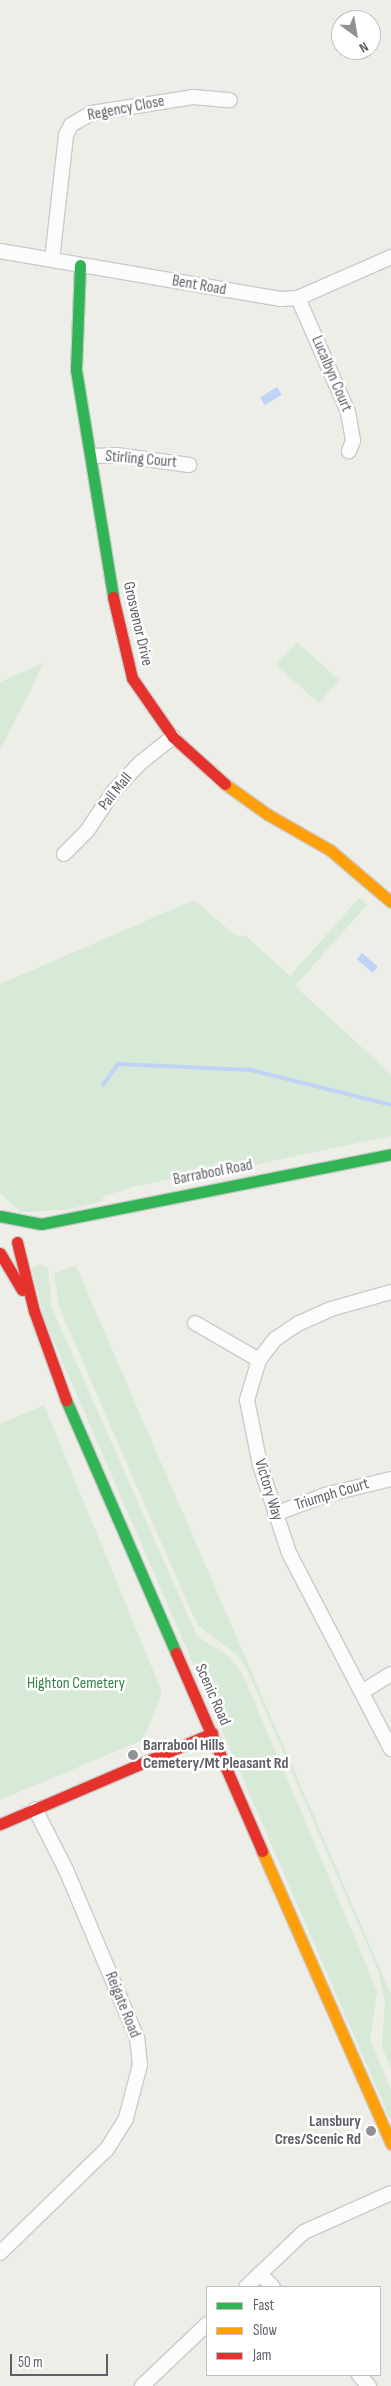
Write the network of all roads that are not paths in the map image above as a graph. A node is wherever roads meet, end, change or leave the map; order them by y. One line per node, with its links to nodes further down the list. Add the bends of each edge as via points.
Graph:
1 (230, 100): 4 (street, Regency Close, via 193,97 92,113 71,125 66,135)
2 (0, 251): 4 (street, Bent Road)
3 (391, 257): 6 (street, Bent Road)
4 (52, 260): 5 (street, Bent Road)
5 (80, 265): 6 (street, Bent Road, via 248,295); 8 (main road, Grosvenor Drive, via 76,370)
6 (298, 298): 7 (street, Lucalbyn Court, via 348,412 353,441)
7 (350, 450)
8 (92, 456): 9 (street, Stirling Court, via 145,457); 10 (main road, Grosvenor Drive, via 124,654 132,678)
9 (189, 465)
10 (173, 737): 11 (street, Pall Mall, via 140,763 113,792 87,831); 12 (main road, Grosvenor Drive, via 229,788 330,850)
11 (64, 854)
12 (391, 902)
13 (391, 1154): 15 (main road, Barrabool Road)
14 (5, 1215): 15 (main road, Barrabool Road); 16 (main road, Scenic Road, via 19,1226)
15 (41, 1224): 16 (main road, Barrabool Road)
16 (18, 1241): 17 (main road, Barrabool Road, via 10,1249); 19 (main road, Scenic Road)
17 (0, 1251): 19 (main road, Scenic Road)
18 (391, 1292): 21 (street, Victory Way, via 331,1309 299,1323 276,1339)
19 (34, 1311): 26 (main road, Scenic Road, via 70,1411)
20 (194, 1323): 21 (street)
21 (259, 1360): 23 (street, Victory Way, via 247,1400)
22 (391, 1479): 23 (street, Triumph Court, via 324,1495)
23 (274, 1514): 25 (street, Victory Way, via 308,1593)
24 (391, 1674): 25 (street)
25 (362, 1692): 27 (street, Victory Way)
26 (212, 1733): 28 (main road); 30 (main road, Scenic Road)
27 (391, 1749)
28 (35, 1809): 29 (main road); 32 (street, Reigate Road, via 66,1870 138,2038 140,2065 126,2118 107,2150)
29 (0, 1824)
30 (391, 2144)
31 (391, 2193): 33 (street, via 304,2232)
32 (0, 2253)
33 (260, 2274): 34 (street); 35 (street)
34 (247, 2286)
35 (272, 2286)
36 (206, 2325): 38 (street)
37 (360, 2376): 39 (street)
38 (142, 2386)
39 (369, 2386)

